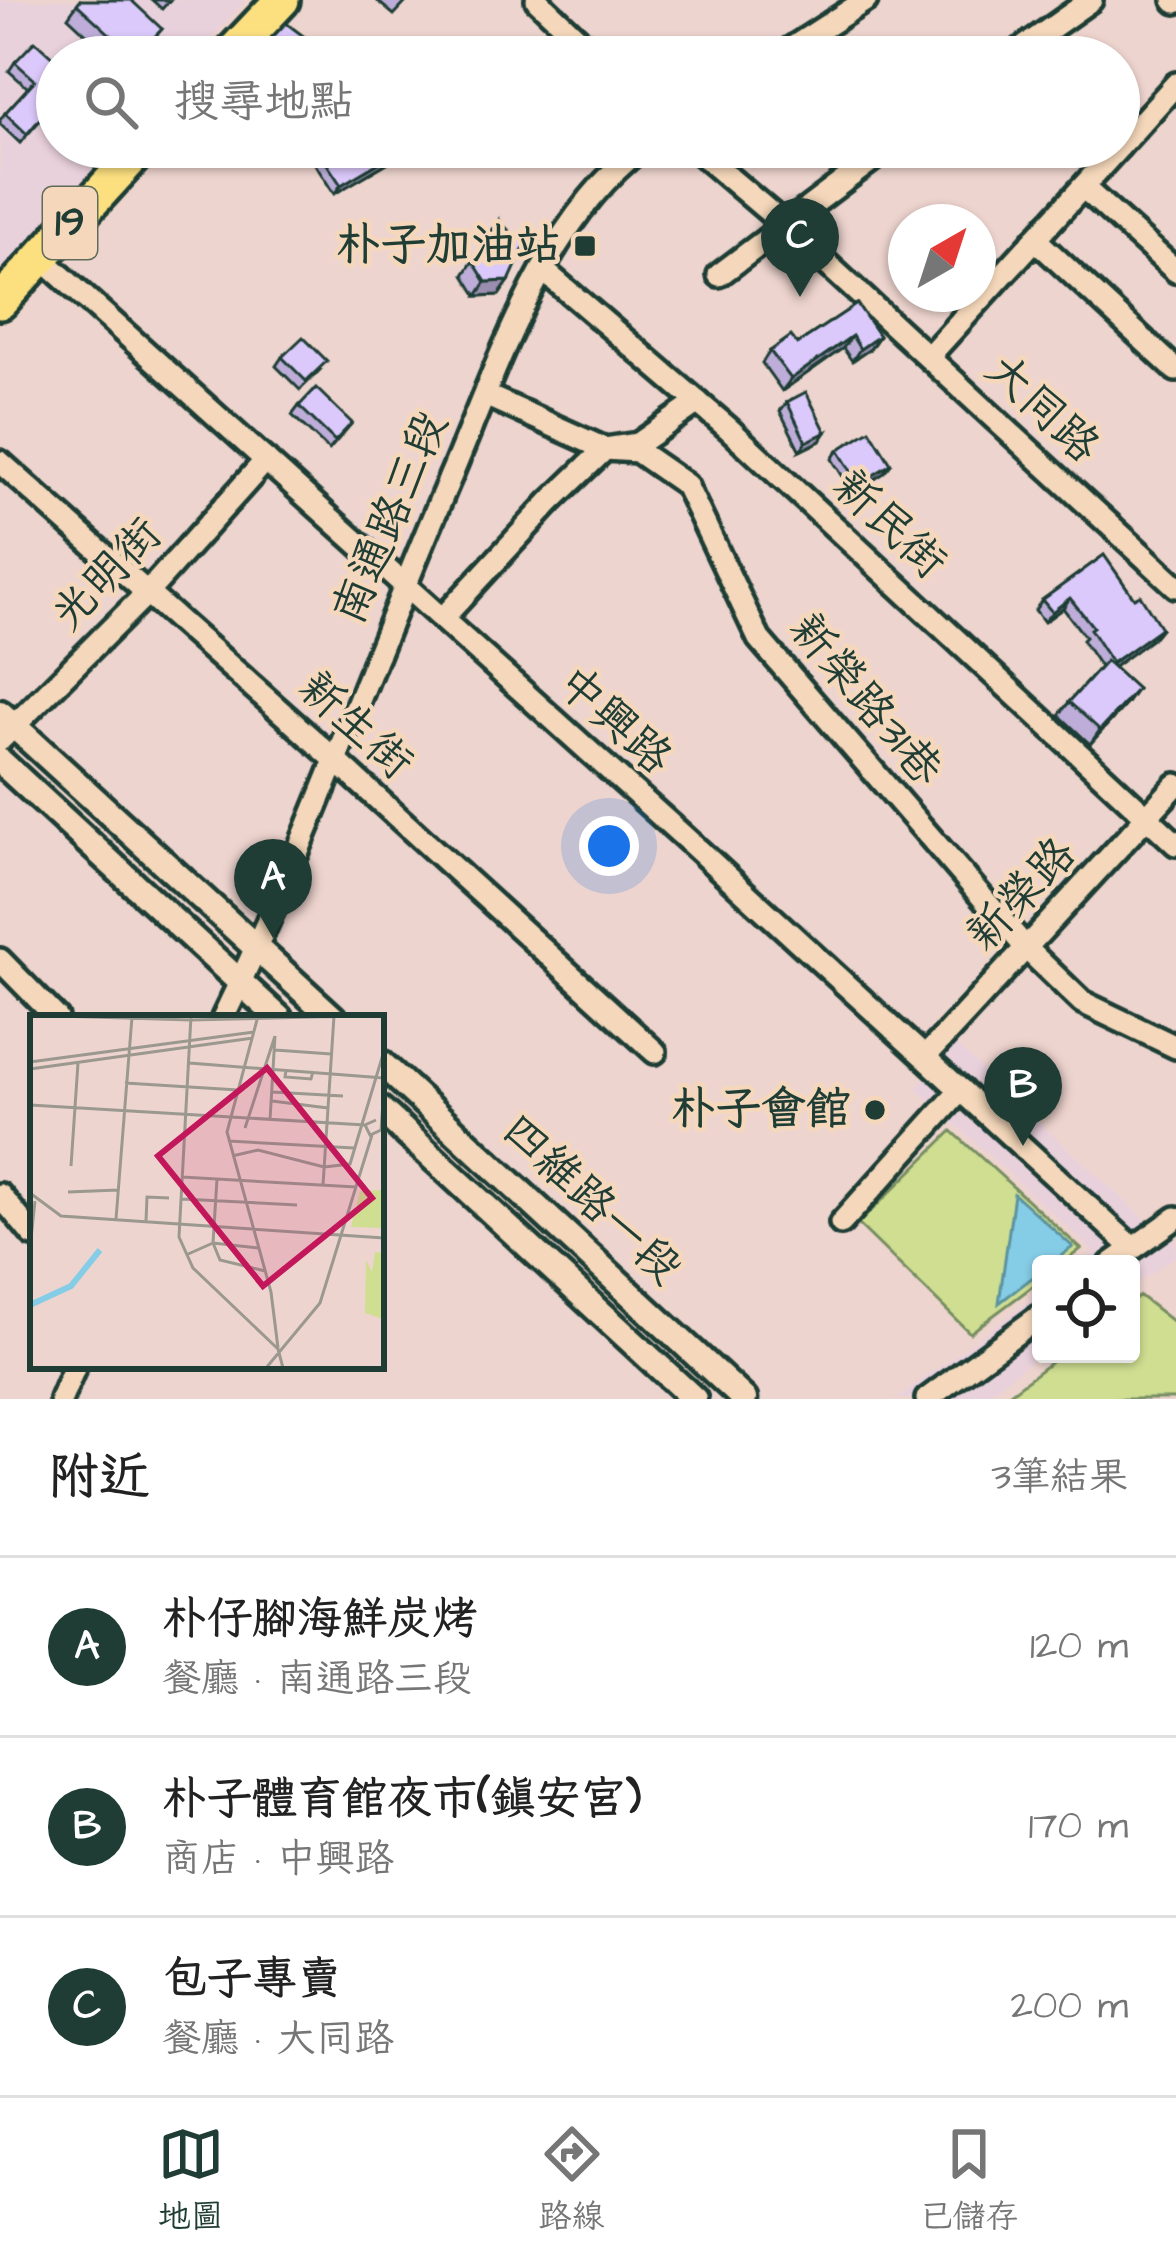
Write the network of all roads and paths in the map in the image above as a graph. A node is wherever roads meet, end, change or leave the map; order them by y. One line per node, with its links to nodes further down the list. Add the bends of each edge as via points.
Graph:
1 (282, 0): 5 (main road)
2 (537, 0): 6 (street)
3 (866, 0): 7 (street)
4 (1091, 0): 8 (street)
5 (248, 36)
6 (574, 36)
7 (810, 36)
8 (1040, 36)
9 (1176, 84): 10 (street)
10 (1140, 124)
11 (122, 168): 19 (main road, 19)
12 (614, 168): 20 (street, 南通路三段)
13 (718, 168): 17 (street, 大同路)
14 (862, 168): 17 (street)
15 (1100, 168): 16 (street)
16 (1082, 187): 18 (street); 21 (street)
17 (787, 226): 22 (street); 24 (street, 大同路)
18 (1035, 239): 24 (street); 25 (street)
19 (39, 256): 23 (main road, 19); 29 (street, 中興路)
20 (543, 270): 26 (street, 南通路三段); 27 (street, 新民街)
21 (1176, 271)
22 (719, 274)
23 (0, 302)
24 (928, 357): 32 (street, 大同路)
25 (1176, 370)
26 (485, 395): 28 (street, 新榮路31巷); 31 (street, 南通路三段)
27 (698, 402): 28 (street, via 638,444); 39 (street, 新民街)
28 (605, 449): 34 (street); 42 (street, 新榮路31巷, via 637,451 686,485 759,639)
29 (266, 460): 31 (street, 中興路); 33 (street, 光明街)
30 (0, 462): 33 (street, 新生街)
31 (404, 583): 34 (street, 中興路); 36 (street, 南通路三段)
32 (1176, 586)
33 (147, 593): 35 (street, 光明街); 36 (street, 新生街)
34 (442, 619): 51 (street, 中興路)
35 (4, 726): 41 (street)
36 (334, 758): 41 (street, 南通路三段); 50 (street, 新生街)
37 (0, 761): 44 (street)
38 (1176, 785): 39 (street, 新榮路)
39 (1147, 817): 40 (street, 新民街); 42 (street, 新榮路)
40 (1176, 844)
41 (257, 948): 44 (street, 南通路三段); 48 (street)
42 (1026, 948): 49 (street, 新榮路31巷, via 1082,1002); 51 (street, 新榮路)
43 (0, 960): 45 (street)
44 (240, 982): 46 (street); 47 (street)
45 (54, 1015)
46 (224, 1015)
47 (277, 1015)
48 (330, 1015)
49 (1176, 1047)
50 (655, 1052)
51 (925, 1057): 53 (street, 中興路)
52 (384, 1066): 65 (street, 四維路一段)
53 (961, 1090): 57 (street); 59 (street, 中興路)
54 (384, 1113): 64 (street, 四維路一段)
55 (0, 1195): 58 (street)
56 (1176, 1218): 59 (street)
57 (841, 1223)
58 (30, 1231)
59 (1133, 1248): 60 (street)
60 (1123, 1255)
61 (1032, 1322): 66 (street)
62 (74, 1369): 63 (street)
63 (61, 1399)
64 (694, 1399)
65 (744, 1399)
66 (927, 1399)

